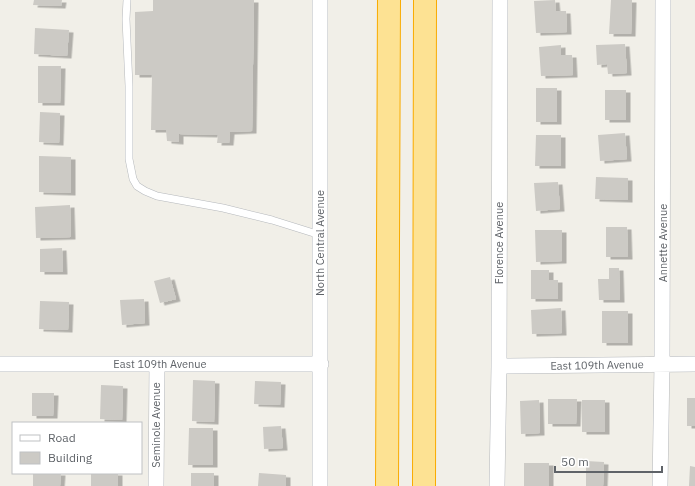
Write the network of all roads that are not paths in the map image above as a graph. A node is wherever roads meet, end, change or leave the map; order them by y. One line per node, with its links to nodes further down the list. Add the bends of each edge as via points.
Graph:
1 (127, 0): 7 (lane, via 129,159 137,186 157,196 272,220)
2 (320, 0): 7 (street, North Central Avenue)
3 (389, 0): 16 (highway)
4 (425, 0): 17 (highway)
5 (500, 0): 13 (street, Florence Avenue)
6 (663, 0): 11 (street, Annette Avenue)
7 (320, 236): 10 (street, North Central Avenue)
8 (0, 364): 9 (street, East 109th Avenue)
9 (157, 364): 10 (street, East 109th Avenue); 14 (street, Seminole Avenue)
10 (321, 364): 15 (street, North Central Avenue)
11 (662, 364): 12 (street, East 109th Avenue); 13 (street, East 109th Avenue); 19 (street, Annette Avenue)
12 (695, 364)
13 (499, 366): 18 (street, Florence Avenue)
14 (156, 486)
15 (320, 486)
16 (387, 486)
17 (424, 486)
18 (497, 486)
19 (660, 486)

